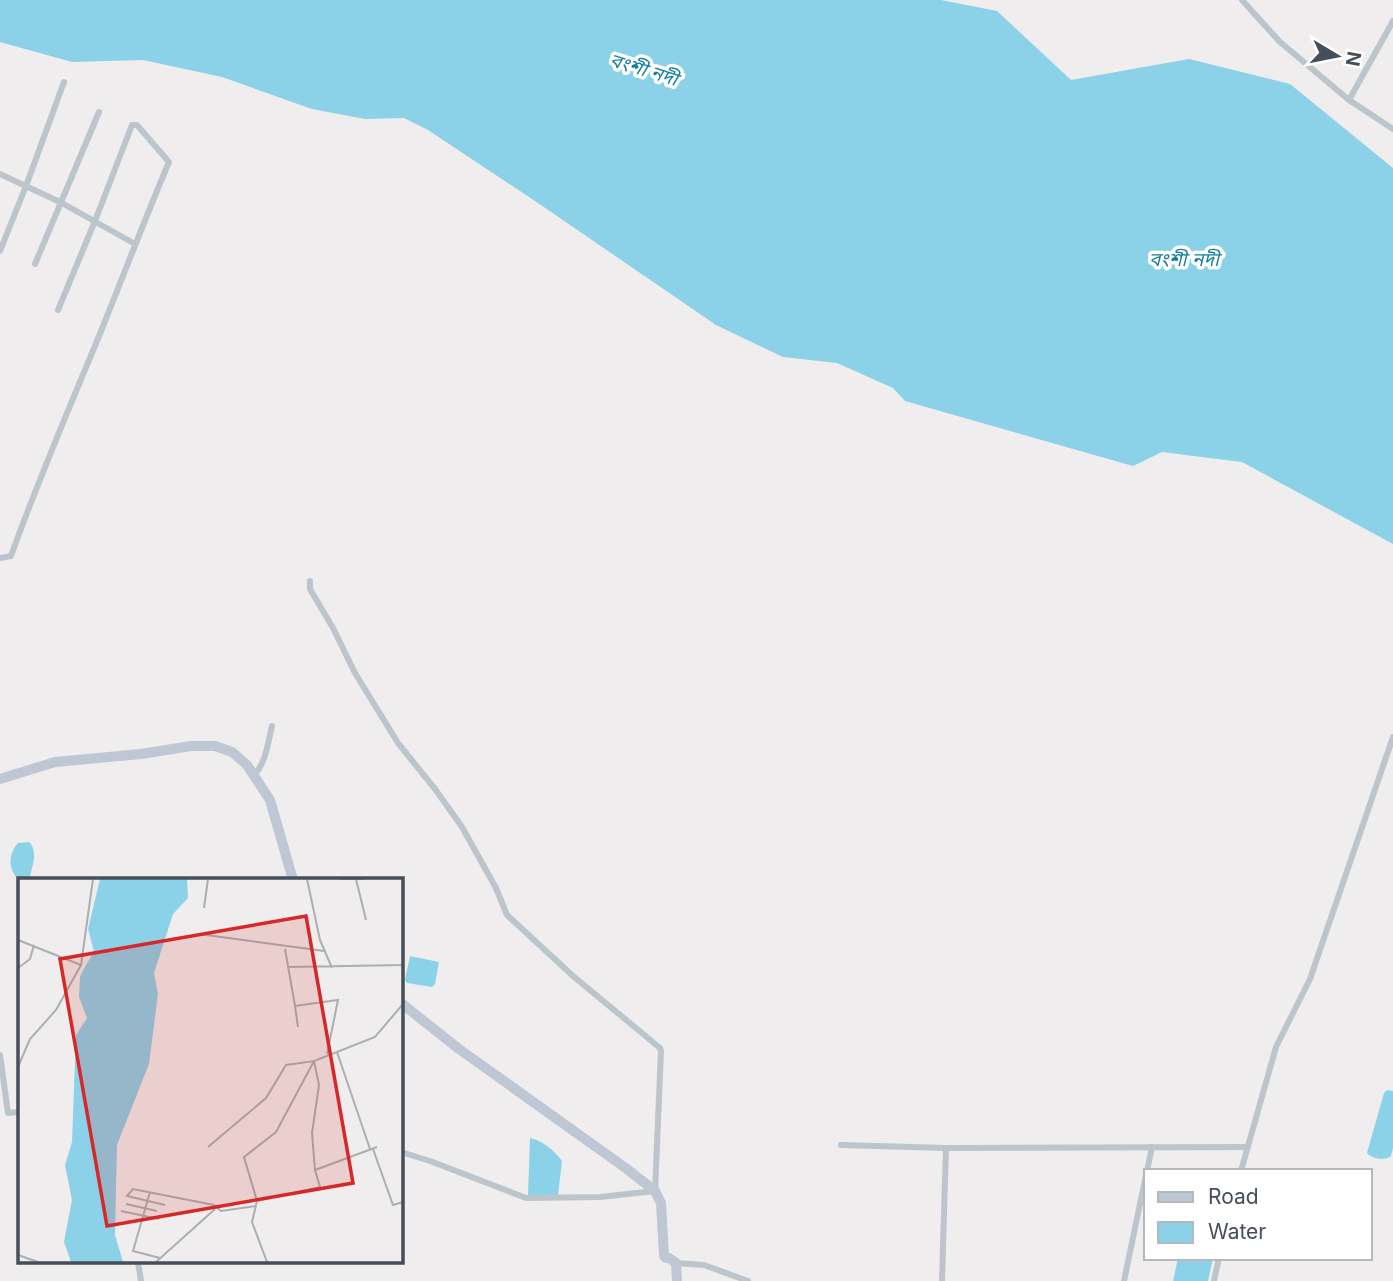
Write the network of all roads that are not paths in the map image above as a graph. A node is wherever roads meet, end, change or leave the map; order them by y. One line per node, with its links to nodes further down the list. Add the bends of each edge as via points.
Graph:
1 (1242, 0): 4 (street, via 1280,42)
2 (1393, 20): 4 (street)
3 (64, 82): 8 (street)
4 (1349, 100): 6 (street)
5 (99, 112): 9 (street)
6 (1393, 129)
7 (0, 174): 8 (street)
8 (26, 186): 9 (street); 12 (street)
9 (62, 203): 10 (street); 13 (street)
10 (95, 221): 11 (street); 11 (street, via 132,125 137,125 169,162); 14 (street)
11 (135, 244): 15 (street, via 11,556)
12 (0, 251)
13 (35, 264)
14 (58, 310)
15 (0, 558)
16 (310, 582): 33 (street, via 355,673 398,743 462,827 507,915 660,1048)
17 (271, 726): 19 (street)
18 (1393, 737): 27 (street, via 1310,979 1276,1047)
19 (254, 775): 20 (main road, via 232,752 191,746 55,762); 21 (main road, via 270,800)
20 (0, 779)
21 (292, 878)
22 (402, 1004): 33 (main road)
23 (0, 1055): 24 (street, via 8,1113)
24 (18, 1112)
25 (841, 1145): 28 (street)
26 (1152, 1147): 27 (street); 28 (street); 30 (street)
27 (1248, 1147): 31 (street)
28 (946, 1148): 38 (street)
29 (402, 1152): 33 (street, via 526,1198)
30 (1148, 1169)
31 (1242, 1169)
32 (1144, 1187): 39 (street)
33 (655, 1191): 35 (main road, via 661,1203 664,1255)
34 (1219, 1260): 40 (street)
35 (676, 1263): 36 (main road); 37 (street, via 704,1265)
36 (677, 1281)
37 (748, 1281)
38 (942, 1281)
39 (1124, 1281)
40 (1214, 1281)

